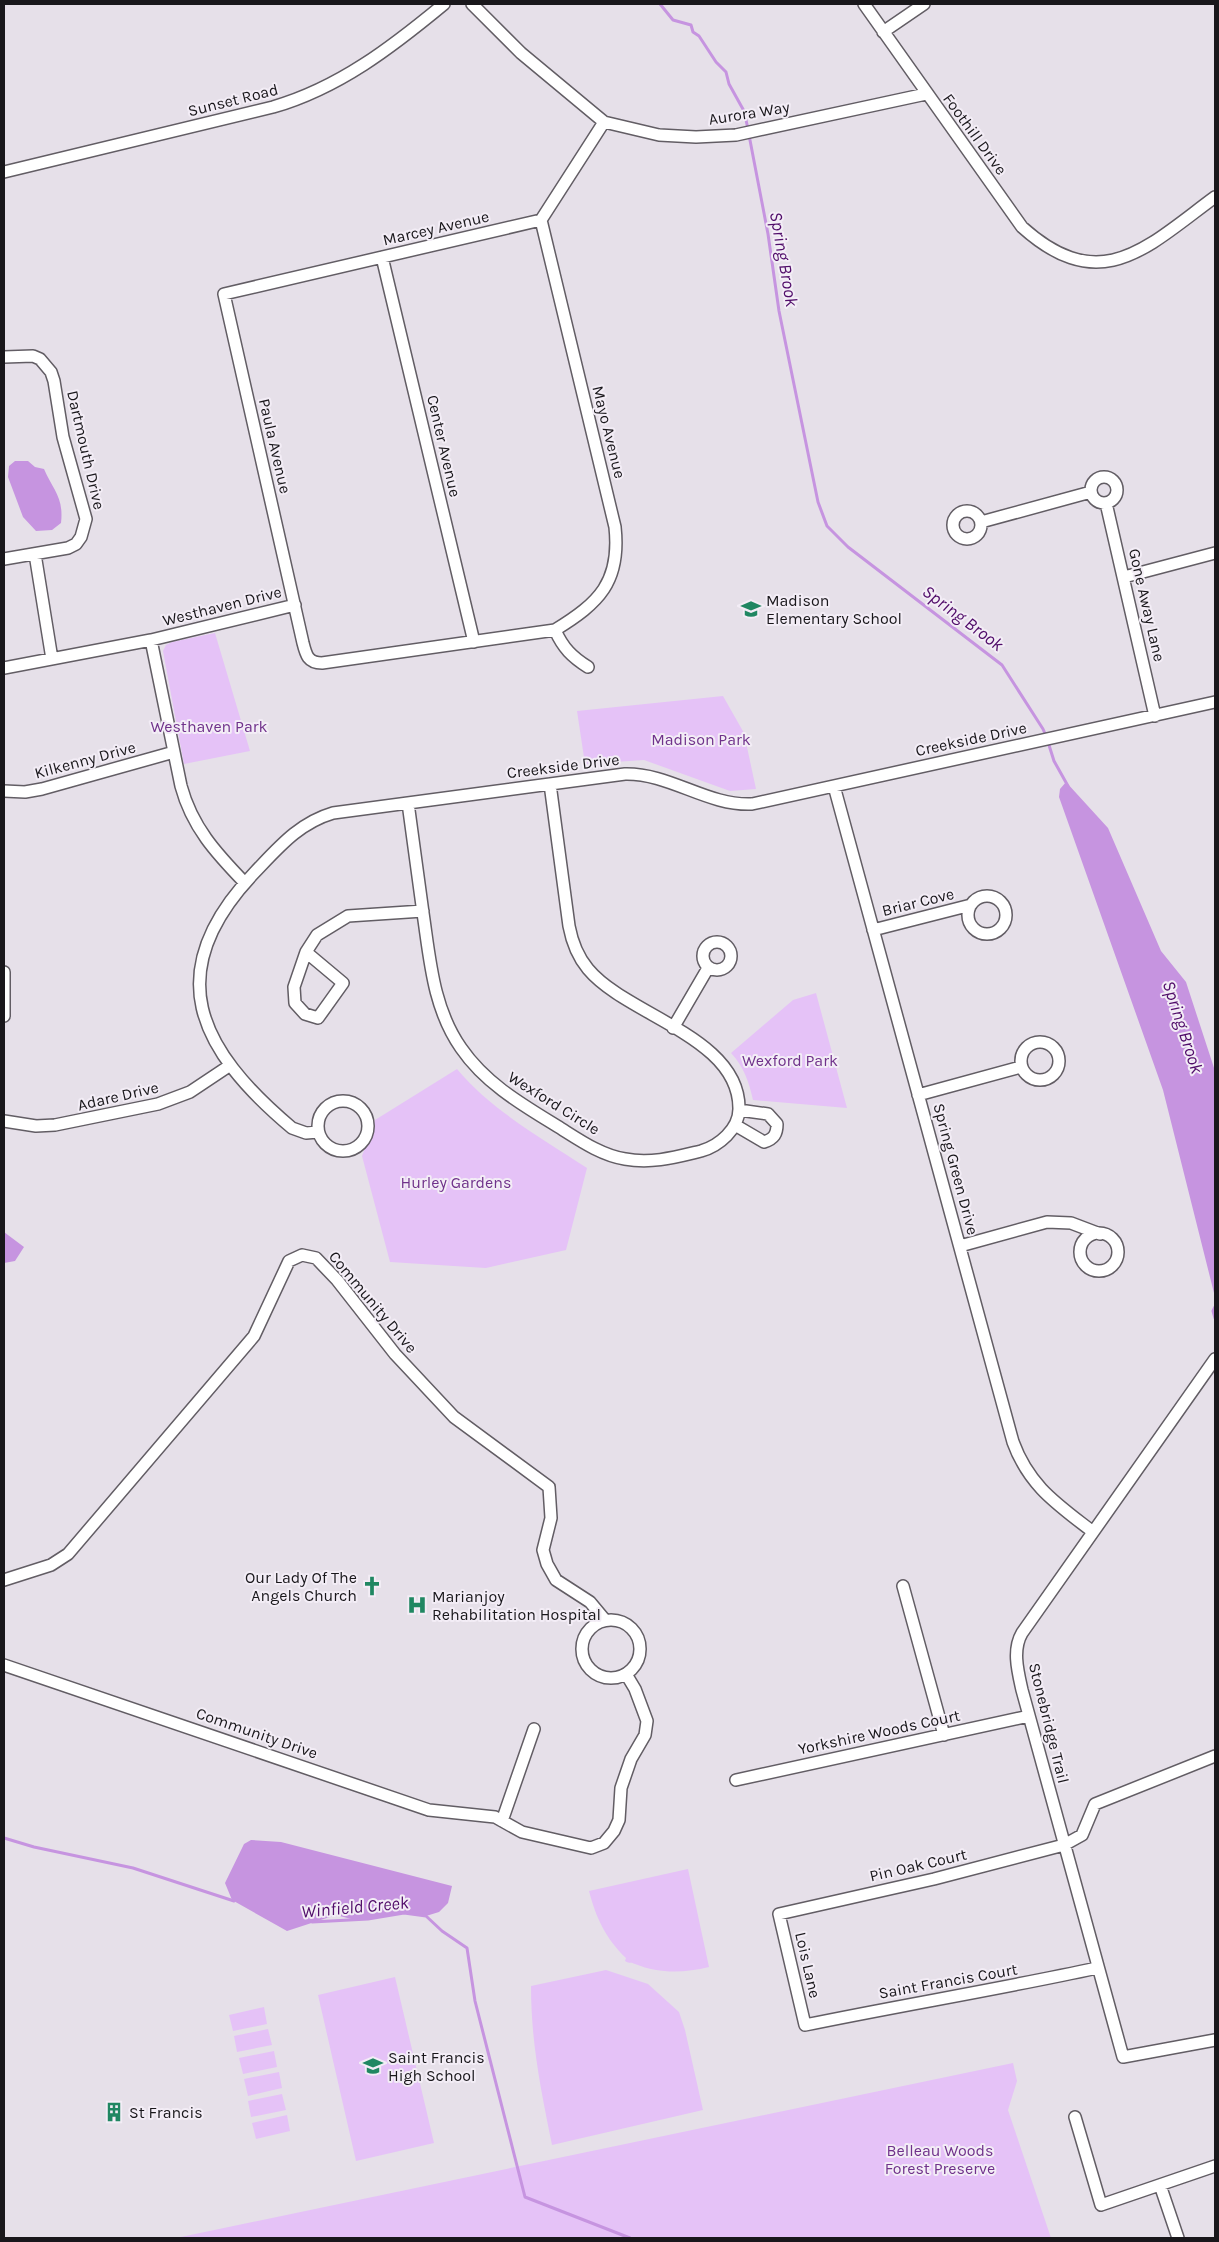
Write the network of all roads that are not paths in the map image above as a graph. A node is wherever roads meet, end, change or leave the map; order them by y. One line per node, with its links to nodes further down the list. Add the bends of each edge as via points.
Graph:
1 (444, 4): 8 (street, Sunset Road, via 382,53 310,95 273,108)
2 (472, 4): 7 (street, Aurora Way, via 521,53)
3 (864, 4): 5 (street, Foothill Drive)
4 (924, 4): 5 (street)
5 (883, 32): 6 (street, Foothill Drive)
6 (926, 94): 7 (street, Aurora Way, via 736,135 659,135); 9 (street, Foothill Drive, via 1022,227 1048,247 1080,260 1110,262 1133,255)
7 (604, 122): 10 (street)
8 (4, 172)
9 (1215, 196)
10 (540, 220): 11 (street, Marcey Avenue); 22 (street, Mayo Avenue, via 616,540 612,571 601,595 582,614)
11 (382, 257): 12 (street, Marcey Avenue); 24 (street, Center Avenue)
12 (224, 294): 21 (street, Paula Avenue)
13 (4, 357): 18 (street, Dartmouth Drive, via 33,356 51,372 63,437 86,519 76,544 58,551)
14 (1091, 492): 15 (street, via 1096,500); 15 (street, via 1097,478 1112,479 1116,493); 16 (street)
15 (1106, 503): 20 (street, Gone Away Lane)
16 (981, 522)
17 (1215, 553): 20 (street)
18 (35, 554): 19 (street, Dartmouth Drive); 25 (street)
19 (4, 558)
20 (1124, 577): 29 (street, Gone Away Lane)
21 (294, 605): 23 (street, Westhaven Drive); 24 (street, Westhaven Drive, via 307,656 317,663)
22 (555, 630): 24 (street, Westhaven Drive); 26 (street, via 562,645)
23 (151, 640): 25 (street, Westhaven Drive); 30 (street)
24 (474, 642)
25 (52, 659): 27 (street, Westhaven Drive)
26 (588, 667)
27 (4, 668)
28 (1215, 702): 29 (street, Creekside Drive)
29 (1155, 716): 32 (street, Creekside Drive)
30 (174, 752): 33 (street, Kilkenny Drive, via 42,789); 35 (street, via 182,792 194,822 208,844)
31 (550, 784): 32 (street, Creekside Drive, via 643,774 716,800 741,804 760,803); 34 (street, Creekside Drive); 43 (street, Wexford Circle, via 576,948 589,970 605,986)
32 (834, 786): 38 (street, Spring Green Drive)
33 (4, 791)
34 (408, 803): 35 (street, Creekside Drive, via 333,813 311,821 288,837); 37 (street, Wexford Circle)
35 (245, 883): 44 (street, Creekside Drive, via 211,930 200,973 207,1026)
36 (971, 906): 38 (street, Briar Cove)
37 (423, 910): 39 (street, via 348,916 317,935); 49 (street, Wexford Circle, via 434,987 447,1025 471,1062 507,1095 601,1151 628,1160 658,1160 708,1149 728,1136)
38 (873, 930): 46 (street, Spring Green Drive)
39 (306, 952): 39 (street, via 294,987 295,1003 305,1014 318,1018 343,983)
40 (708, 968): 43 (street)
41 (4, 972): 42 (street)
42 (4, 1016)
43 (673, 1028): 47 (street, Wexford Circle, via 696,1042 725,1068 732,1078)
44 (230, 1066): 48 (street, Adare Drive, via 190,1092 158,1104 55,1125); 50 (street, Creekside Drive, via 292,1128)
45 (1022, 1067): 46 (street)
46 (918, 1095): 52 (street, Spring Green Drive)
47 (739, 1110): 49 (street, Wexford Circle); 49 (street, via 768,1114 777,1124 777,1132 764,1142)
48 (4, 1121)
49 (734, 1125)
50 (318, 1132): 50 (street, via 330,1148 350,1150 365,1138 368,1119 356,1103 336,1101 321,1113)
51 (1100, 1234): 52 (street, via 1071,1223 1047,1222)
52 (960, 1246): 54 (street, Spring Green Drive, via 1018,1456 1040,1489)
53 (1215, 1359): 54 (street, Stonebridge Trail)
54 (1093, 1532): 60 (street, Stonebridge Trail, via 1017,1641 1019,1677)
55 (4, 1580): 57 (street, Community Drive, via 51,1565 68,1554 254,1336 288,1261 302,1255 316,1258 337,1280 395,1354 454,1416 548,1487 551,1518 543,1550 547,1564 556,1580 590,1602)
56 (903, 1586): 62 (street)
57 (605, 1620): 59 (street, via 622,1622 636,1634 639,1642 637,1660); 59 (street, via 588,1630 583,1639 584,1659 589,1668 601,1676)
58 (4, 1665): 65 (street, Community Drive, via 429,1810)
59 (626, 1674): 65 (street, Community Drive, via 647,1721 646,1735 631,1758 621,1788 618,1820 604,1843 591,1848 522,1832)
60 (1029, 1716): 62 (street, Yorkshire Woods Court); 66 (street, Stonebridge Trail)
61 (534, 1729): 65 (street)
62 (944, 1734): 64 (street, Yorkshire Woods Court)
63 (1215, 1756): 66 (street, via 1095,1804 1082,1835)
64 (736, 1780)
65 (502, 1821)
66 (1064, 1845): 67 (street, Pin Oak Court); 68 (street, Stonebridge Trail)
67 (779, 1914): 69 (street, Lois Lane)
68 (1097, 1968): 69 (street, Saint Francis Court); 70 (street, Stonebridge Trail, via 1123,2057)
69 (805, 2024)
70 (1215, 2040)
71 (1074, 2117): 73 (street, via 1101,2204)
72 (1215, 2166): 73 (street)
73 (1160, 2185): 74 (street)
74 (1178, 2238)

